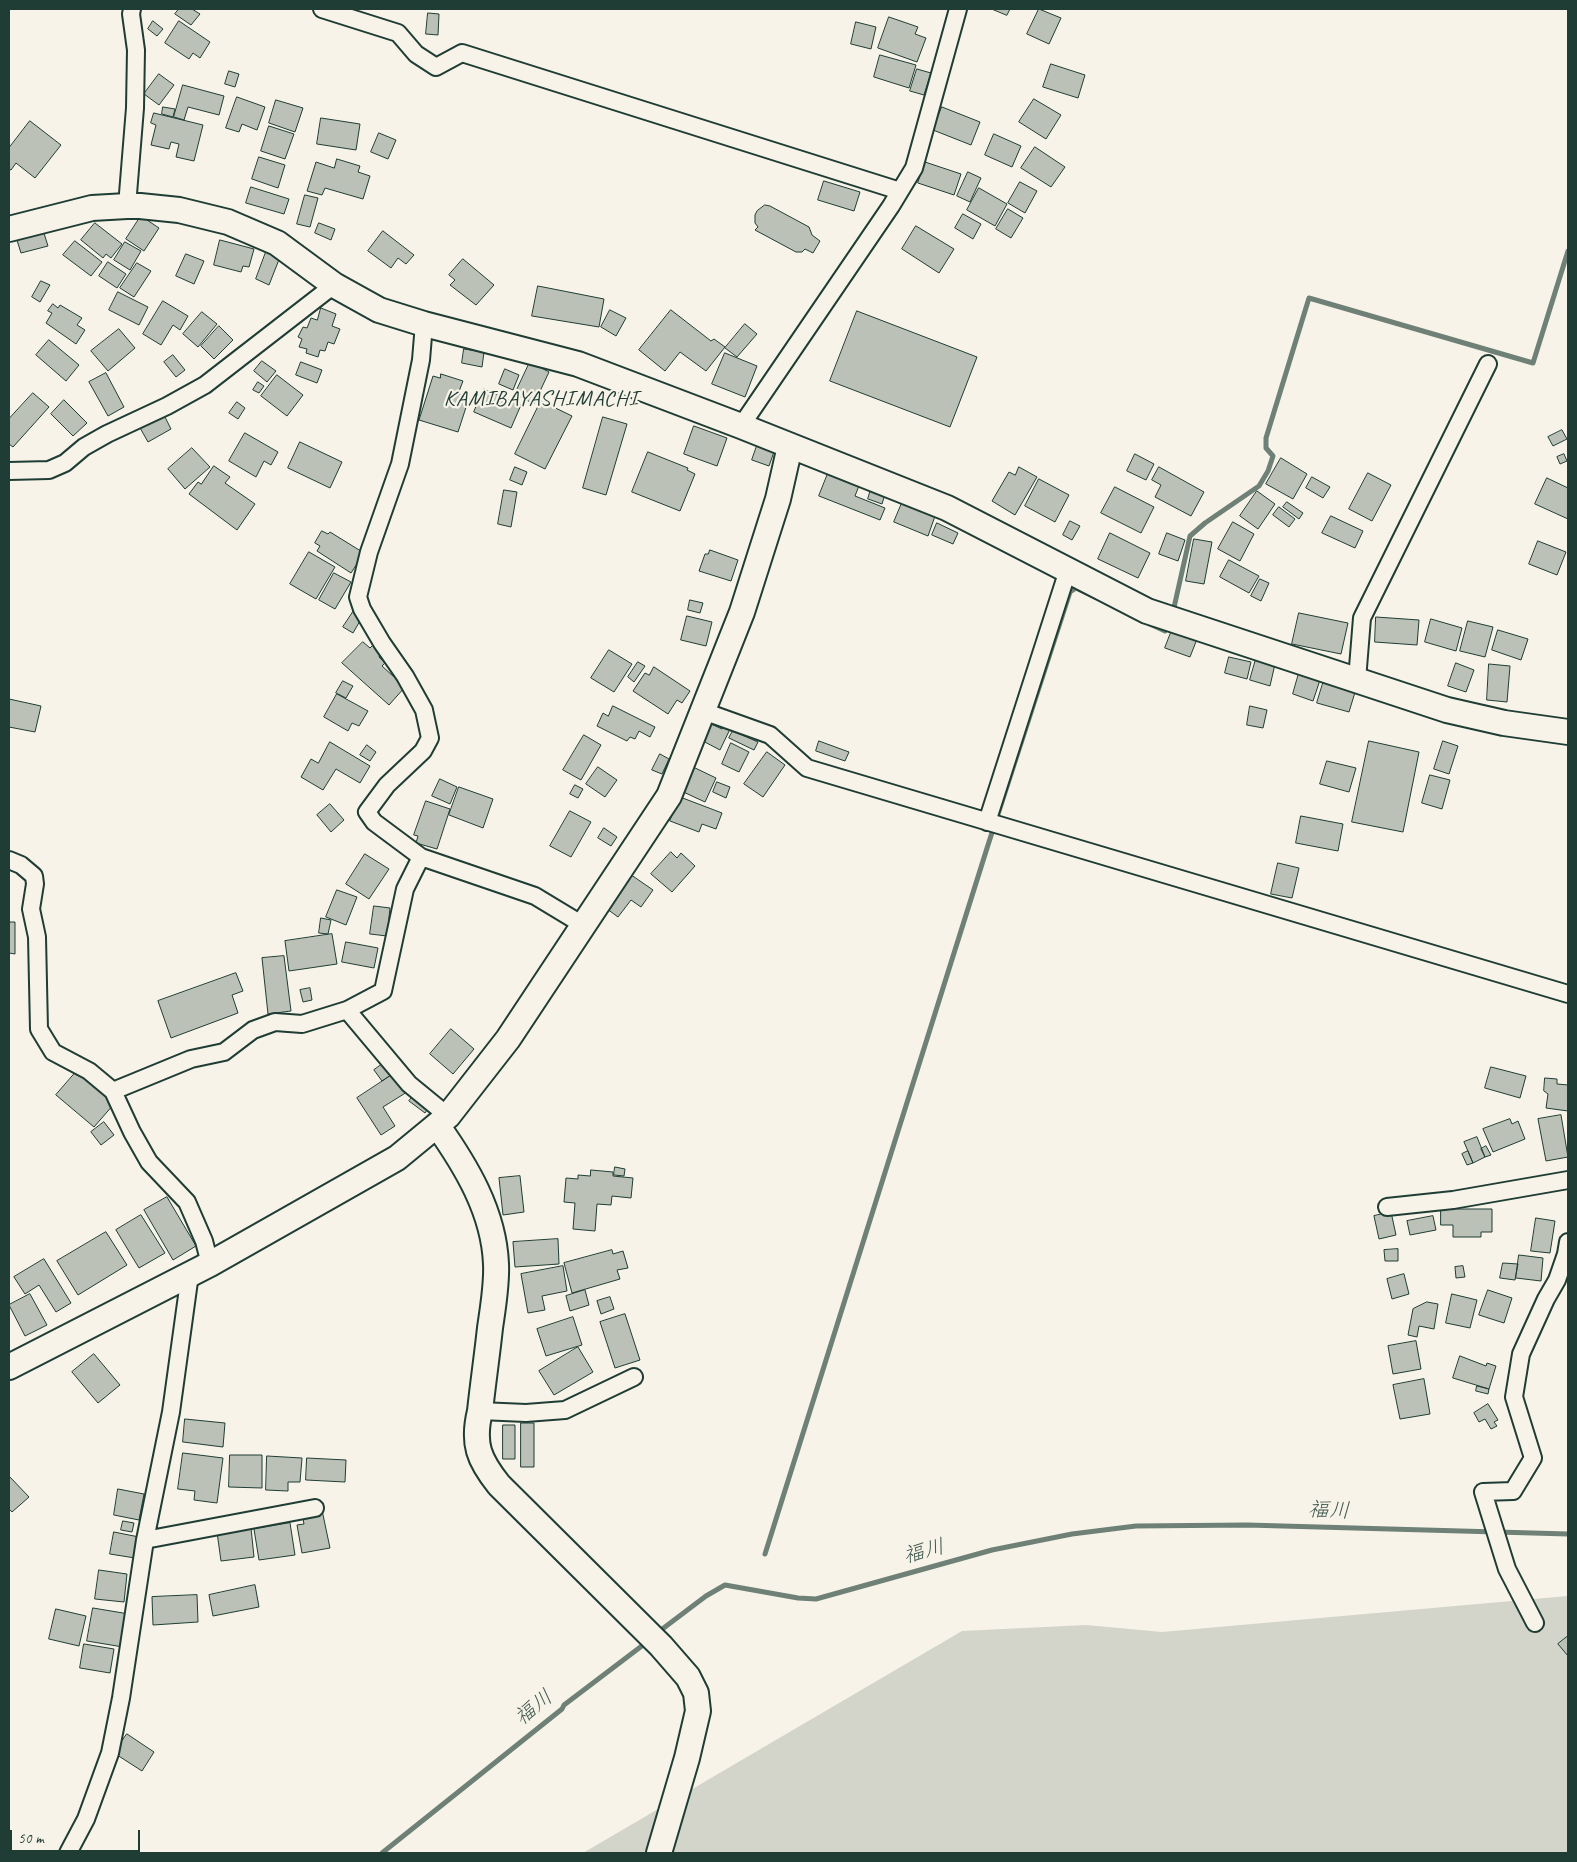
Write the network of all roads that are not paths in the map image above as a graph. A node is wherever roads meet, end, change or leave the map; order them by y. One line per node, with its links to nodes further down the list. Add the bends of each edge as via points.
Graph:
1 (132, 9): 5 (street, via 136,50 135,108)
2 (322, 9): 4 (street, via 398,32 416,54 436,67 462,53)
3 (958, 9): 4 (street, via 914,168)
4 (900, 191): 10 (street)
5 (127, 206): 6 (street, via 92,208); 7 (street, via 179,210 228,222 277,243)
6 (9, 229)
7 (334, 285): 8 (street, via 379,310); 12 (street, via 205,385 107,434 49,470)
8 (424, 324): 10 (street, via 578,364); 18 (street, via 421,360 400,464 358,597 362,609 424,710 430,738 423,752 387,785 366,812 374,822)
9 (1488, 364): 14 (street, via 1362,618)
10 (741, 426): 11 (street)
11 (790, 446): 13 (street, via 947,508); 15 (street, via 778,498 742,612)
12 (9, 471)
13 (1068, 570): 14 (street, via 1147,611); 17 (street)
14 (1357, 680): 16 (street, via 1447,710 1504,723)
15 (703, 711): 17 (street, via 770,735 807,768); 20 (street, via 669,796)
16 (1568, 732)
17 (987, 822): 21 (street)
18 (422, 857): 20 (street, via 535,896); 22 (street, via 405,890 383,991)
19 (9, 860): 23 (street, via 34,876 31,909 37,938 39,1029 53,1052 89,1071)
20 (582, 926): 24 (street, via 508,1039)
21 (1568, 994)
22 (347, 1010): 23 (street, via 302,1024 275,1022 253,1030 224,1052 191,1059); 24 (street)
23 (113, 1091): 28 (street, via 149,1162 187,1202 204,1241)
24 (443, 1121): 28 (street, via 397,1158); 31 (street, via 472,1179 492,1238 496,1264)
25 (1568, 1180): 26 (street, via 1453,1200)
26 (1387, 1207)
27 (1568, 1242): 34 (street, via 1556,1280 1521,1354 1518,1372 1514,1397 1533,1458 1513,1491 1483,1492 1508,1570)
28 (200, 1269): 29 (street); 33 (street)
29 (9, 1367)
30 (634, 1378): 31 (street, via 564,1410 526,1414)
31 (480, 1411): 36 (street, via 477,1446 484,1465 499,1485 662,1646 688,1677 696,1694 698,1711)
32 (315, 1508): 33 (street)
33 (145, 1540): 35 (street, via 110,1753 86,1819)
34 (1535, 1623)
35 (68, 1853)
36 (659, 1853)

